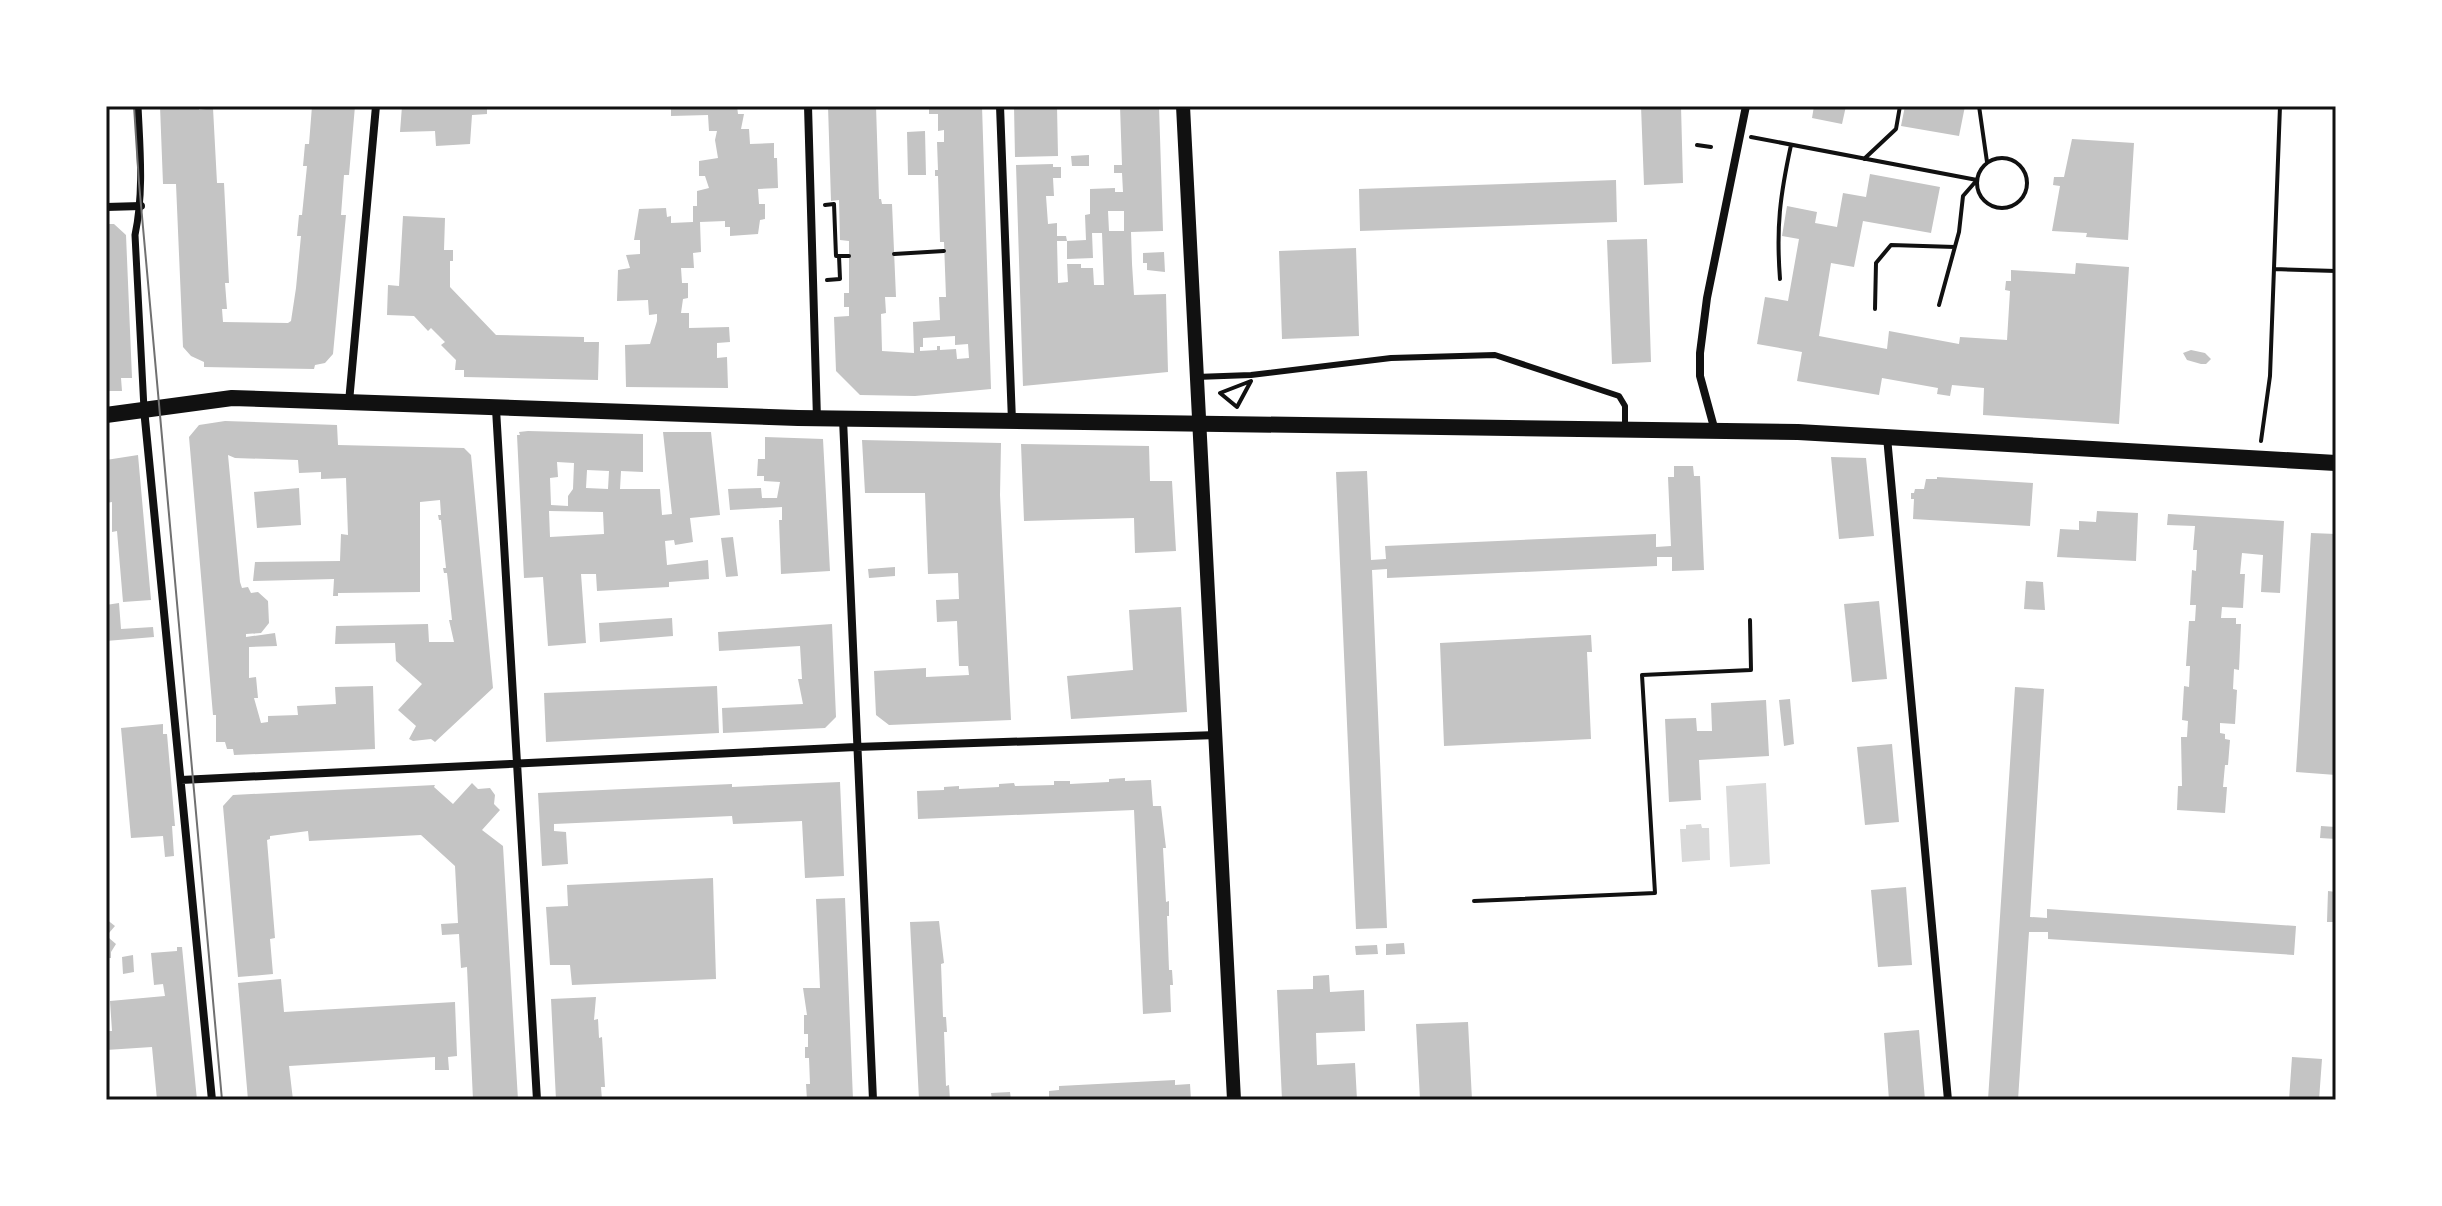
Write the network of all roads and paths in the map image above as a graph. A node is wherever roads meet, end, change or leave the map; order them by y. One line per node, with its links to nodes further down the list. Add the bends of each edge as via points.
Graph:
1 (138, 106): 18 (street)
2 (376, 106): 32 (street)
3 (808, 106): 17 (street)
4 (1000, 106): 39 (street)
5 (1183, 106): 31 (street)
6 (1746, 106): 10 (street)
7 (1900, 106): 14 (path, via 1896,129)
8 (1979, 106): 15 (path)
9 (2280, 106): 25 (path)
10 (1741, 135): 12 (path); 42 (street, via 1700,353 1700,376)
11 (1697, 145): 13 (path)
12 (1791, 145): 14 (path); 28 (path, via 1779,204)
13 (1711, 147)
14 (1864, 159): 16 (path)
15 (1987, 162): 16 (path); 16 (path, via 2002,158 2017,163 2026,177 2025,192 2015,205 1998,208 1983,200)
16 (1977, 180): 20 (path, via 1963,196)
17 (811, 205): 23 (path, via 834,204); 37 (street)
18 (141, 206): 19 (street); 34 (street, via 135,235)
19 (106, 207)
20 (1955, 247): 29 (path); 30 (path, via 1891,245 1876,263)
21 (944, 251): 22 (path)
22 (894, 254)
23 (839, 256): 24 (path); 27 (path)
24 (849, 256)
25 (2274, 269): 26 (path); 44 (path, via 2270,376)
26 (2336, 271)
27 (840, 279)
28 (1780, 279)
29 (1939, 305)
30 (1875, 309)
31 (1196, 377): 40 (street); 41 (lane, via 1391,358 1495,355 1619,396 1625,406)
32 (349, 403): 34 (main road, via 232,398); 35 (main road)
33 (1237, 407): 33 (path, via 1244,394 1251,381 1220,393)
34 (144, 409): 36 (main road); 50 (street)
35 (496, 409): 37 (main road); 49 (street)
36 (106, 415)
37 (817, 419): 38 (main road)
38 (843, 419): 39 (main road); 48 (street)
39 (1012, 421): 40 (main road)
40 (1198, 423): 41 (main road); 47 (street)
41 (1625, 430): 42 (main road)
42 (1716, 431): 43 (main road)
43 (1887, 437): 44 (main road); 56 (street)
44 (2259, 459): 45 (main road)
45 (2336, 463)
46 (1750, 620): 51 (path, via 1751,670 1642,675 1655,893)
47 (1218, 735): 48 (street); 55 (street)
48 (856, 747): 49 (street); 54 (street)
49 (517, 763): 50 (street); 53 (street)
50 (181, 780): 52 (street)
51 (1474, 901)
52 (212, 1100)
53 (537, 1100)
54 (873, 1100)
55 (1234, 1100)
56 (1948, 1100)

